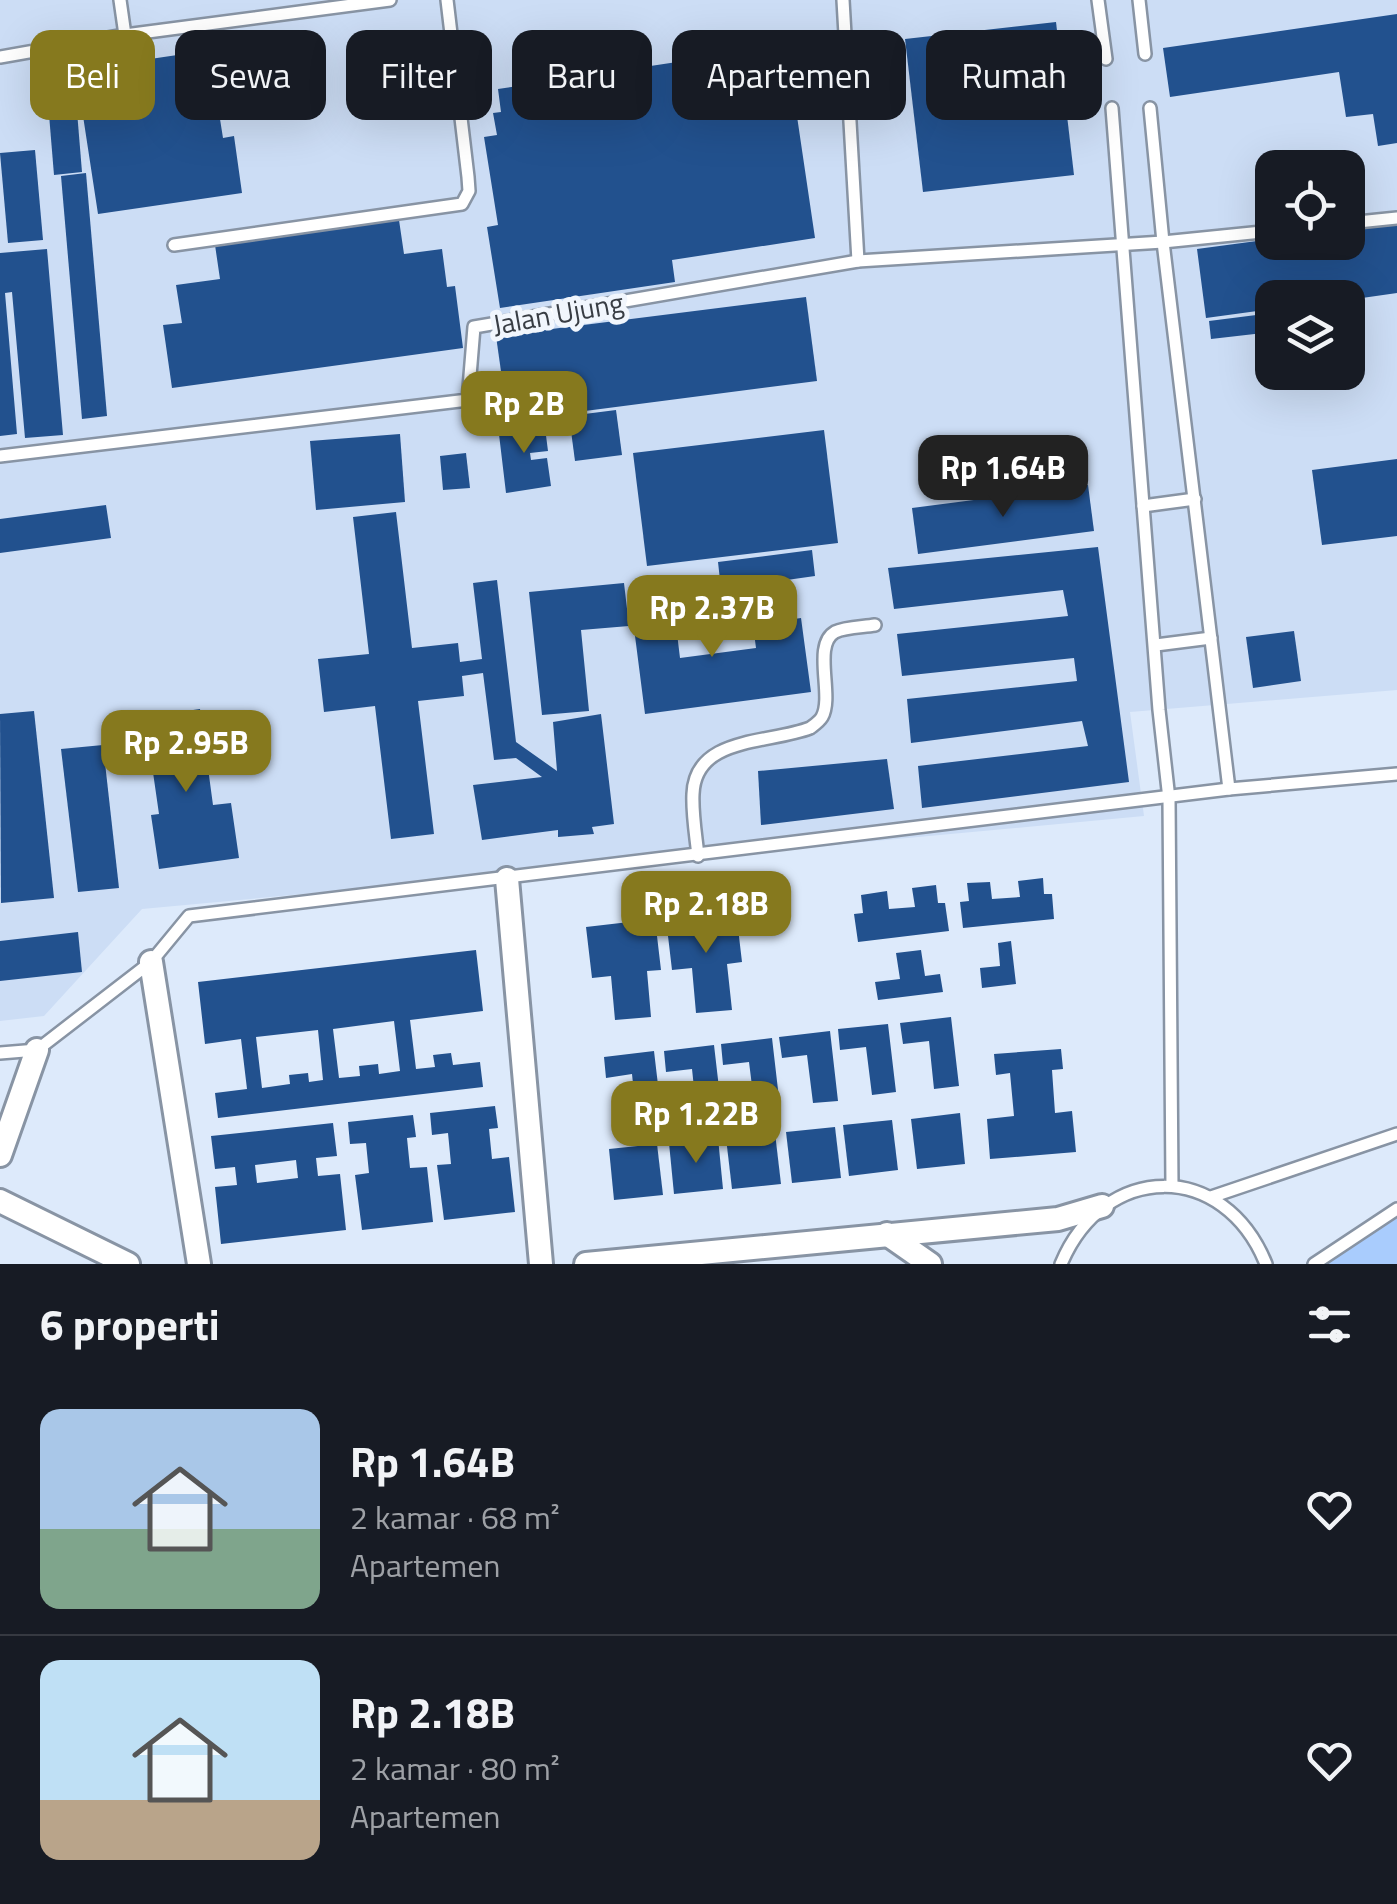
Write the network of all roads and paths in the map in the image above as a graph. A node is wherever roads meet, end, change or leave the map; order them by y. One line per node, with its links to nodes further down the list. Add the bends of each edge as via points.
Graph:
1 (120, 0): 8 (lane)
2 (371, 0): 3 (lane); 9 (lane)
3 (390, 0)
4 (447, 0): 20 (lane, via 468,177 462,204)
5 (843, 0): 22 (lane)
6 (1098, 0): 13 (lane)
7 (1139, 0): 11 (lane)
8 (124, 30)
9 (155, 31)
10 (30, 52): 12 (lane)
11 (1145, 54)
12 (0, 57)
13 (1106, 59)
14 (1112, 108): 21 (lane)
15 (1150, 108): 19 (lane)
16 (1397, 218): 17 (lane)
17 (1365, 221)
18 (1255, 233): 19 (lane)
19 (1163, 242): 21 (lane, Jalan Ujung); 24 (lane)
20 (174, 245)
21 (1122, 245): 22 (lane, Jalan Ujung); 25 (lane)
22 (858, 262): 23 (lane, Jalan Ujung, via 474,327 468,400)
23 (0, 456)
24 (1194, 499): 25 (lane); 27 (lane)
25 (1144, 506): 28 (lane)
26 (875, 624): 32 (lane, via 834,632 828,640 827,700 810,728 704,760 692,794)
27 (1211, 638): 28 (lane); 30 (lane)
28 (1156, 646): 31 (lane)
29 (1397, 774): 30 (lane)
30 (1229, 789): 31 (lane)
31 (1170, 798): 32 (lane); 39 (lane)
32 (698, 856): 33 (lane)
33 (508, 879): 34 (lane, via 189,916); 47 (street)
34 (151, 962): 35 (lane); 46 (street)
35 (38, 1050): 36 (lane); 38 (street)
36 (0, 1053)
37 (1397, 1134): 40 (lane)
38 (0, 1154)
39 (1172, 1186): 40 (lane); 42 (lane, via 1147,1187)
40 (1210, 1196): 51 (lane, via 1254,1236)
41 (0, 1201): 45 (street)
42 (1102, 1206): 44 (street, via 1058,1219); 50 (lane, via 1076,1231)
43 (1397, 1209): 52 (lane)
44 (886, 1234): 48 (street); 49 (street)
45 (128, 1264)
46 (199, 1264)
47 (542, 1264)
48 (586, 1264)
49 (930, 1264)
50 (1062, 1264)
51 (1266, 1264)
52 (1314, 1264)

